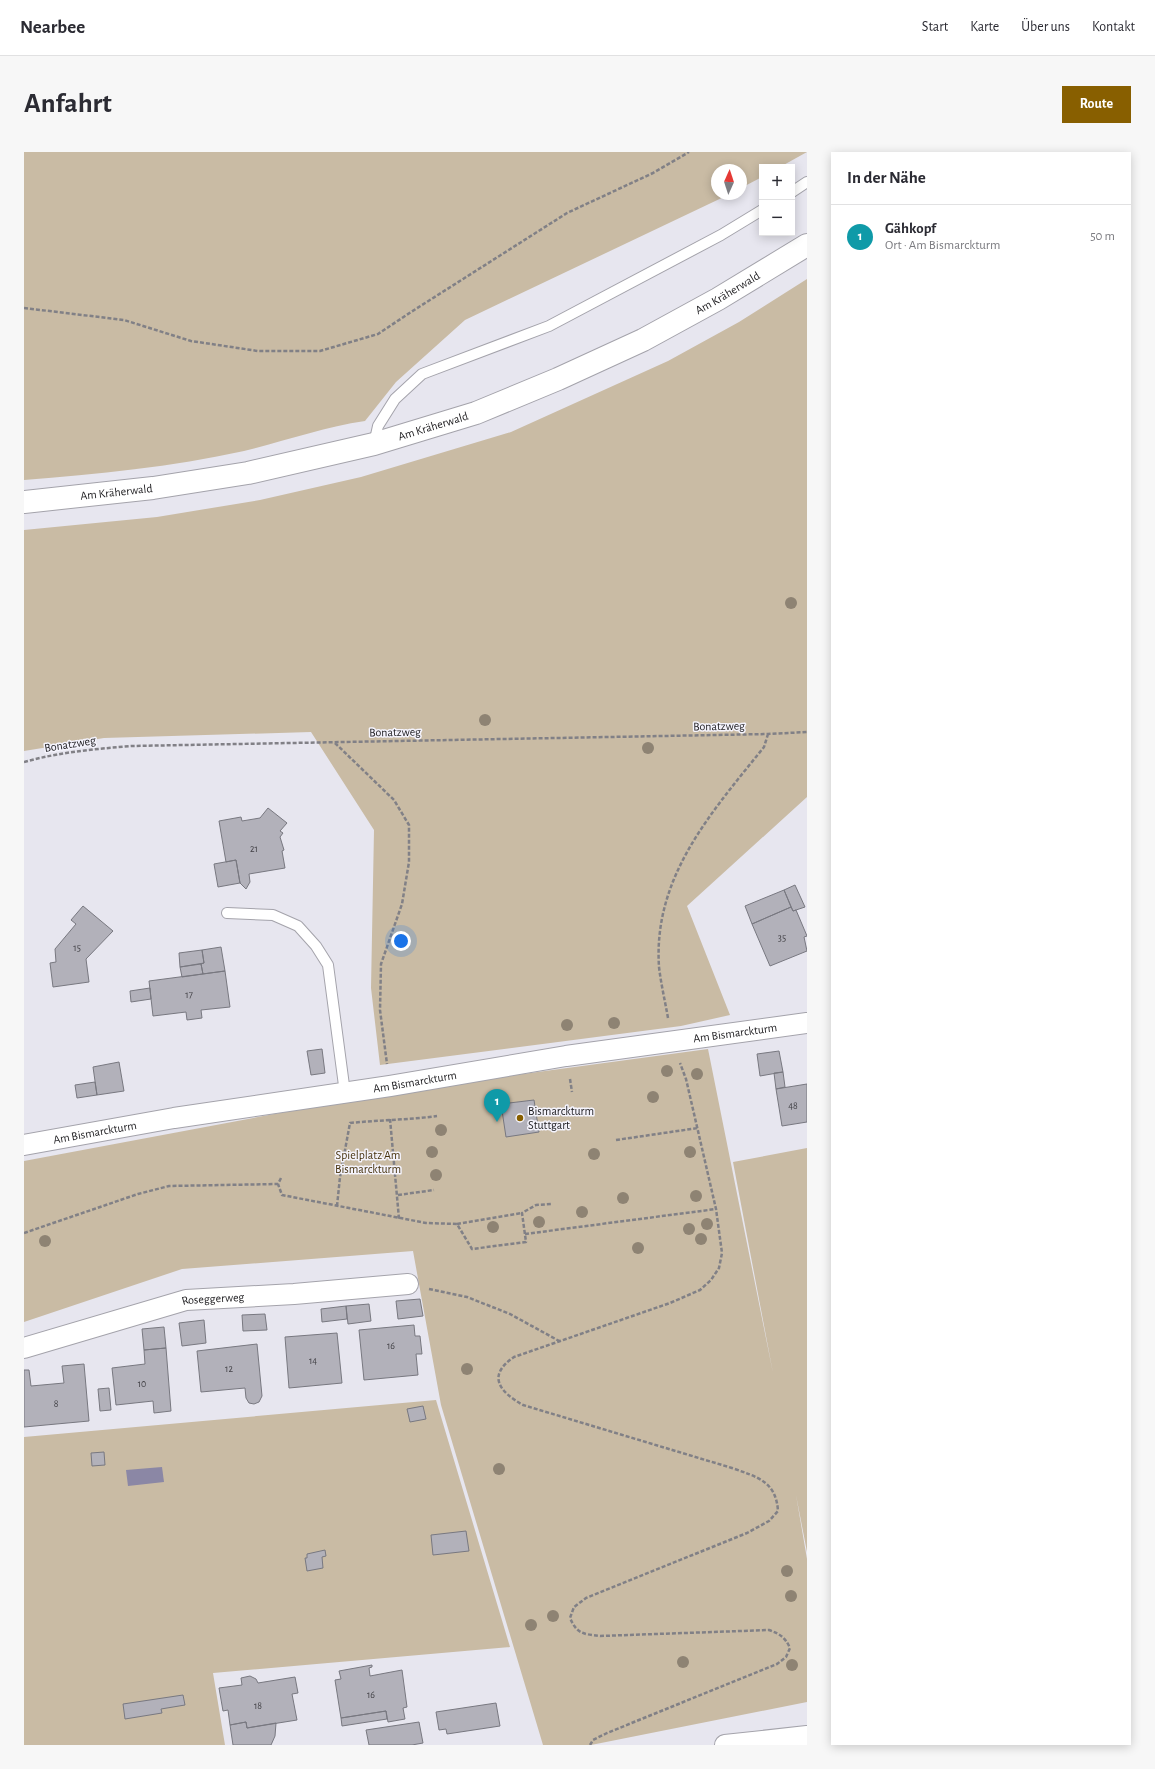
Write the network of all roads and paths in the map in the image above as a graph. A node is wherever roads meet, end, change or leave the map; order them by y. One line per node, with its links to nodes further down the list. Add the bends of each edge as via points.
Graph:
1 (689, 152): 6 (path, via 653,173 567,213 378,334 320,351 258,351 191,341 124,320)
2 (807, 182): 3 (lane)
3 (795, 190)
4 (759, 212): 7 (lane, via 721,235 549,326 422,374 395,399 378,426)
5 (807, 245): 7 (main road, Am Kräherwald, via 712,303 643,340 558,380 476,413)
6 (24, 308)
7 (374, 444): 8 (main road, Am Kräherwald, via 241,474 153,488)
8 (24, 502)
9 (807, 732): 10 (path, Bonatzweg)
10 (768, 734): 11 (path, Bonatzweg); 15 (path, via 764,747 708,819 675,874 668,892 662,921 659,967)
11 (335, 743): 12 (path, Bonatzweg, via 132,746 86,749); 17 (path, via 394,800 409,825 409,862 402,904 381,964 380,1010)
12 (24, 762)
13 (227, 913): 19 (lane, via 273,916 298,926 316,946 328,965)
14 (807, 1023): 15 (street, Am Bismarckturm)
15 (672, 1040): 17 (street, Am Bismarckturm); 22 (path, via 686,1079)
16 (570, 1081): 18 (path)
17 (390, 1086): 19 (street, Am Bismarckturm)
18 (572, 1092)
19 (345, 1093): 24 (street, Am Bismarckturm, via 174,1118)
20 (437, 1116): 21 (path, via 407,1120)
21 (390, 1119): 28 (path); 30 (path, via 350,1123)
22 (698, 1128): 23 (path); 31 (path)
23 (616, 1140)
24 (24, 1145)
25 (281, 1178): 26 (path)
26 (278, 1184): 30 (path, via 282,1195); 35 (path, via 169,1186)
27 (434, 1190): 28 (path)
28 (398, 1195): 33 (path)
29 (551, 1204): 32 (path, via 536,1205)
30 (337, 1206): 33 (path)
31 (716, 1209): 36 (path); 38 (path, via 722,1253 719,1268 700,1290)
32 (522, 1214): 34 (path); 36 (path)
33 (400, 1218): 34 (path, via 426,1223)
34 (457, 1224): 36 (path, via 472,1249 526,1242)
35 (24, 1233)
36 (525, 1234)
37 (408, 1284): 38 (path, via 467,1297 510,1314); 39 (street, Roseggerweg, via 186,1300)
38 (561, 1342): 41 (path, via 514,1357 505,1363 499,1373 501,1389 523,1405 756,1477 771,1486 778,1506 778,1512 769,1521 747,1533 586,1598 574,1607 570,1618 574,1627 582,1634 600,1636 769,1630 781,1634 790,1648 786,1657 777,1664 607,1733 593,1740)
39 (24, 1348)
40 (807, 1736): 42 (street)
41 (590, 1745)
42 (725, 1745)

